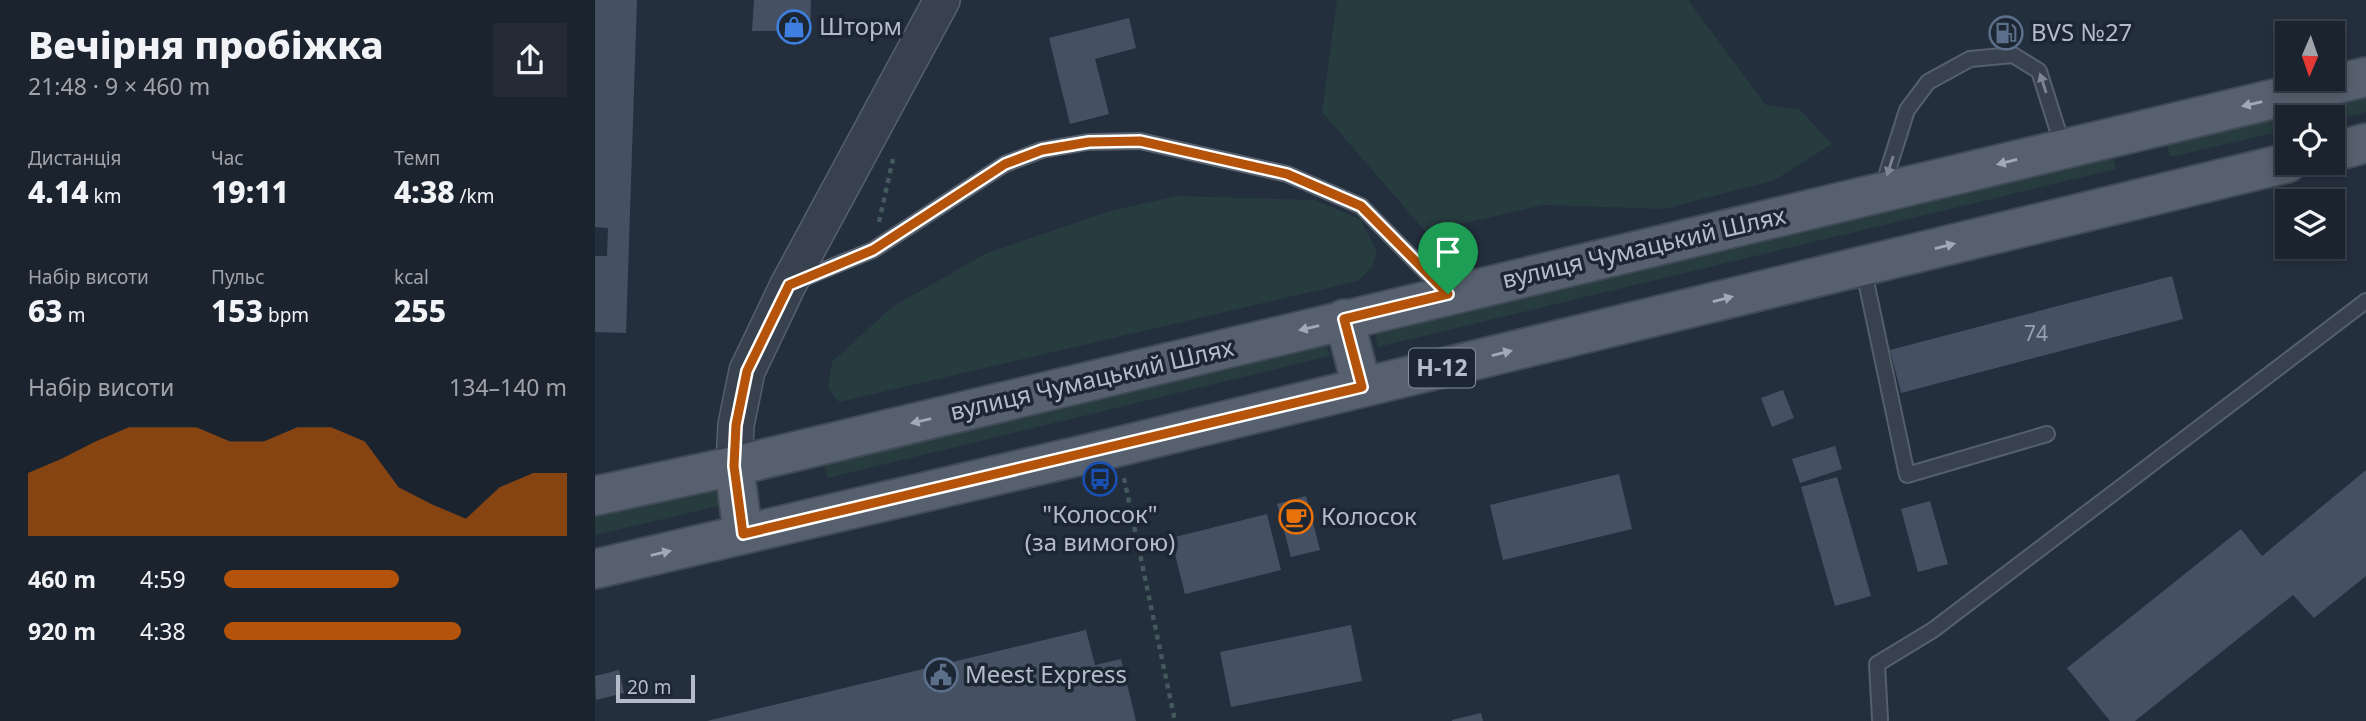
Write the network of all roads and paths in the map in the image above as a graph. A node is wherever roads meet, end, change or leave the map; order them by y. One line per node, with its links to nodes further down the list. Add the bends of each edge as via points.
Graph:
1 (942, 0): 9 (street)
2 (2366, 77): 4 (main road, вулиця Чумацький Шлях, one-way to 4)
3 (2366, 144): 5 (main road)
4 (2063, 149): 7 (main road, вулиця Чумацький Шлях, one-way to 7); 7 (lane, one-way to 7, via 2039,71 2013,55 1970,59 1928,82 1907,110)
5 (2345, 149)
6 (2275, 166): 8 (main road, Н-12, one-way to 6)
7 (1881, 193): 10 (main road, вулиця Чумацький Шлях)
8 (1863, 266): 13 (main road, Н-12, one-way to 8); 14 (lane, via 1907,475)
9 (789, 285): 10 (lane, via 873,250 1005,164 1065,146 1140,141 1287,174 1361,206); 16 (street, via 747,371 736,425)
10 (1448, 294): 12 (main road, вулиця Чумацький Шлях)
11 (2366, 301): 20 (lane, via 1933,630 1877,664)
12 (1344, 319): 13 (main road); 16 (main road, вулиця Чумацький Шлях, one-way to 16)
13 (1362, 387): 15 (main road, Н-12)
14 (2047, 434)
15 (1117, 447): 18 (main road, Н-12); 21 (path)
16 (734, 466): 17 (main road, вулиця Чумацький Шлях); 18 (main road)
17 (595, 496)
18 (743, 534): 19 (main road, Н-12, one-way to 18)
19 (595, 569)
20 (1879, 720)
21 (1175, 721)

